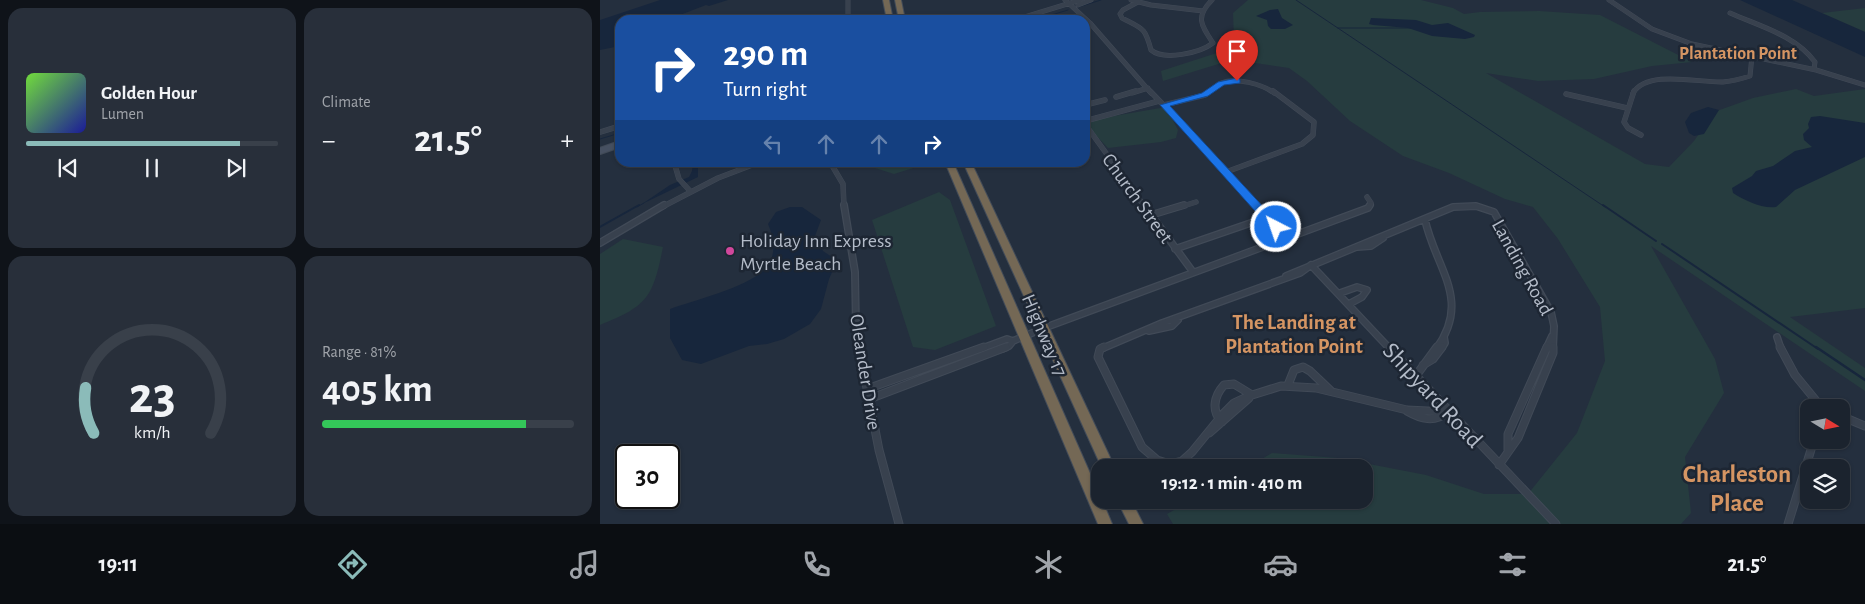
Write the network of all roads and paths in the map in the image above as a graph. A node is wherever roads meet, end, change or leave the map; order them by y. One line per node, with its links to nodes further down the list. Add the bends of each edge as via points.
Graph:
1 (848, 0): 14 (street)
2 (886, 0): 15 (highway)
3 (898, 0): 16 (highway)
4 (1065, 0): 11 (street)
5 (1080, 0): 11 (street)
6 (1091, 0): 11 (street)
7 (1131, 0): 10 (street)
8 (1212, 0): 12 (street)
9 (1610, 0): 21 (street, via 1644,25 1668,36)
10 (1138, 2): 12 (street); 12 (street, via 1120,14 1142,29 1148,36 1150,50 1161,56 1211,46 1213,43 1201,27)
11 (1071, 5): 17 (street); 18 (street); 19 (street)
12 (1203, 11)
13 (1730, 13): 22 (street, via 1800,46 1813,57)
14 (848, 15)
15 (889, 15)
16 (901, 15)
17 (1034, 15)
18 (1042, 15)
19 (1080, 15)
20 (1090, 25): 24 (street)
21 (1752, 56): 22 (street); 31 (street, via 1750,76 1742,80 1645,82 1637,87)
22 (1814, 69): 23 (street)
23 (1865, 85)
24 (1148, 88): 26 (street); 28 (street)
25 (1566, 94): 31 (street)
26 (1116, 97)
27 (1105, 100): 29 (street)
28 (1159, 101): 30 (street); 32 (street)
29 (1090, 104)
30 (1164, 105): 46 (street); 46 (street, via 1205,95 1221,83 1237,81 1267,87 1314,122 1316,130 1313,137 1302,144)
31 (1627, 108): 36 (street, via 1624,122)
32 (1090, 122)
33 (615, 128): 35 (street)
34 (1090, 130): 50 (street, Church Street)
35 (600, 132)
36 (1641, 136)
37 (615, 140): 38 (main road)
38 (600, 145)
39 (615, 146): 40 (main road)
40 (600, 151)
41 (675, 167): 47 (street)
42 (747, 167): 47 (street)
43 (833, 167): 66 (street, Oleander Drive, via 843,184 844,216 855,272 856,329)
44 (951, 167): 63 (highway, Highway 17)
45 (969, 167): 61 (highway, Highway 17)
46 (1226, 172): 51 (street)
47 (691, 192): 54 (street)
48 (1367, 197): 53 (street, via 1371,203 1368,208)
49 (1196, 202): 50 (street)
50 (1151, 215): 55 (street, Church Street)
51 (1268, 217): 53 (street); 55 (street)
52 (1426, 224): 56 (street, Landing Road); 60 (street, Landing Road, via 1441,212 1459,207 1476,206 1494,212 1550,312); 64 (street, via 1454,304 1445,343 1436,357 1423,365)
53 (1284, 238): 57 (street)
54 (600, 244)
55 (1175, 249): 57 (street, Church Street)
56 (1311, 265): 58 (street, Shipyard Road); 74 (street, Landing Road, via 1300,273 1180,318 1172,326 1144,331 1100,349 1098,357 1142,447 1151,457 1165,464 1181,462 1190,456)
57 (1192, 272): 61 (street)
58 (1340, 293): 59 (street, Shipyard Road); 59 (street, via 1355,287 1366,290 1362,297)
59 (1349, 304): 64 (street, Shipyard Road)
60 (1554, 326): 68 (street, Landing Road, via 1551,340); 71 (street, Landing Road, via 1552,353)
61 (1044, 328): 63 (street); 79 (highway, Highway 17)
62 (1777, 337): 72 (street, via 1787,362)
63 (1019, 339): 66 (street, via 1007,339); 70 (street, via 1009,346); 83 (highway, Highway 17)
64 (1415, 377): 73 (street, Shipyard Road)
65 (1288, 385): 67 (street); 67 (street, via 1294,370 1303,367); 69 (street)
66 (867, 389): 70 (street, Oleander Drive)
67 (1332, 392): 73 (street, via 1435,420)
68 (1526, 394): 71 (street); 78 (street, Landing Road, via 1508,434)
69 (1252, 395): 74 (street); 74 (street, via 1227,383 1222,387 1214,409)
70 (869, 399): 82 (street, Oleander Drive)
71 (1534, 399): 78 (street, Landing Road, via 1518,438)
72 (1815, 399)
73 (1448, 412): 80 (street, Shipyard Road)
74 (1220, 420)
75 (1850, 420): 76 (street)
76 (1865, 426)
77 (1811, 449): 86 (street)
78 (1508, 450): 80 (street, Landing Road)
79 (1105, 459)
80 (1499, 465): 85 (street, Shipyard Road)
81 (1128, 509): 84 (highway)
82 (899, 524)
83 (1106, 524)
84 (1136, 524)
85 (1556, 524)
86 (1788, 524)

